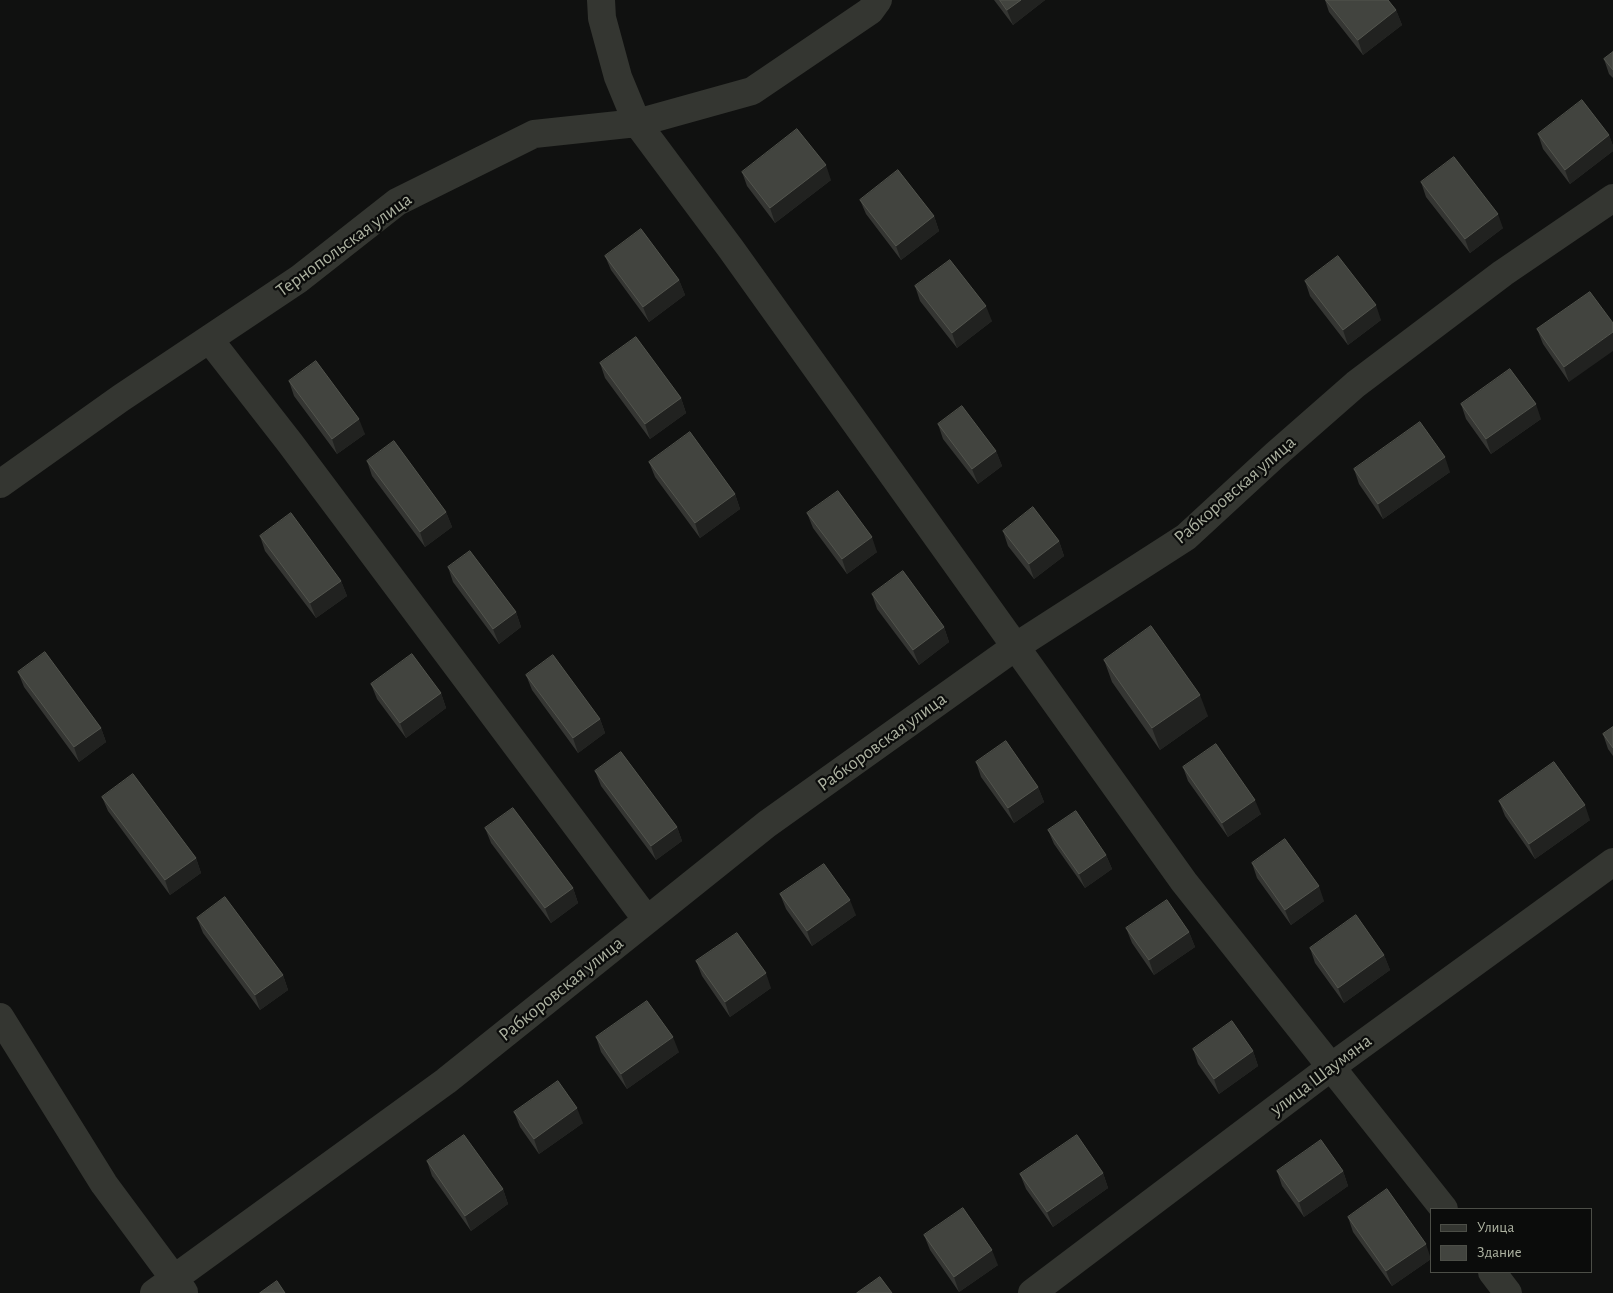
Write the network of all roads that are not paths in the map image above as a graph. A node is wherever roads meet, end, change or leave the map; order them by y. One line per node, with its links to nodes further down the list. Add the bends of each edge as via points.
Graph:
1 (600, 0): 3 (street, via 618,77)
2 (878, 0): 3 (street, Тернопольская улица, via 870,10 752,92)
3 (637, 124): 5 (street, Тернопольская улица, via 534,134 396,202 299,279); 7 (street, via 731,249)
4 (1613, 198): 7 (street, Рабкоровская улица, via 1503,273 1356,384 1186,537)
5 (209, 339): 6 (street, Тернопольская улица); 9 (street)
6 (0, 484)
7 (1015, 646): 9 (street, Рабкоровская улица, via 767,824); 11 (street, via 1184,882)
8 (1613, 862): 11 (street, улица Шаумяна)
9 (647, 920): 14 (street, Рабкоровская улица, via 446,1081)
10 (0, 1017): 14 (street)
11 (1331, 1067): 12 (street); 15 (street, улица Шаумяна)
12 (1443, 1208)
13 (1493, 1273): 16 (street)
14 (171, 1288)
15 (1032, 1293)
16 (1508, 1293)

